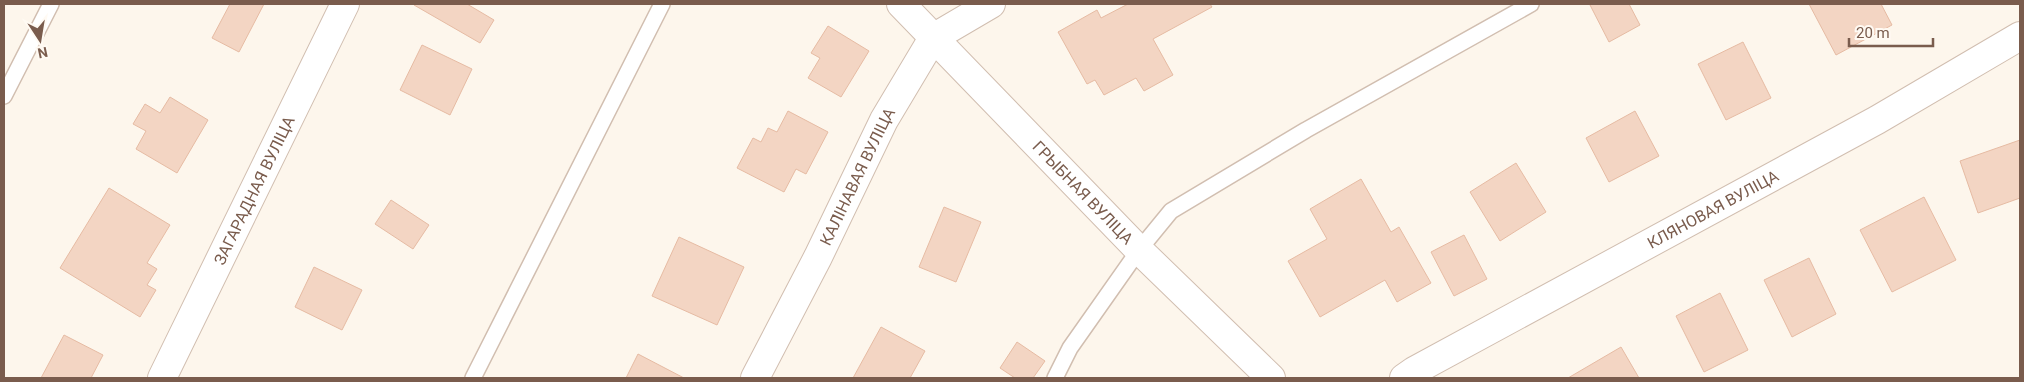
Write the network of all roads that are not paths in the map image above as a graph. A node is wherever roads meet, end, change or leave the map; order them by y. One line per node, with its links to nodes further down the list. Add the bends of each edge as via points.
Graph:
1 (52, 4): 9 (lane)
2 (345, 4): 11 (street, ЗАГАРАДНАЯ ВУЛІЦА)
3 (662, 4): 12 (lane)
4 (901, 4): 8 (street, ГРЫБНАЯ ВУЛІЦА)
5 (991, 4): 8 (street, КАЛІНАВАЯ ВУЛІЦА)
6 (1531, 4): 10 (lane, via 1306,130 1171,211)
7 (2020, 36): 16 (street, КЛЯНОВАЯ ВУЛІЦА, via 1877,120)
8 (933, 38): 10 (street, ГРЫБНАЯ ВУЛІЦА); 13 (street, КАЛІНАВАЯ ВУЛІЦА, via 884,120)
9 (4, 96)
10 (1139, 250): 14 (lane, via 1070,348); 15 (street, ГРЫБНАЯ ВУЛІЦА)
11 (162, 378)
12 (473, 378)
13 (755, 378)
14 (1055, 378)
15 (1271, 378)
16 (1404, 378)

